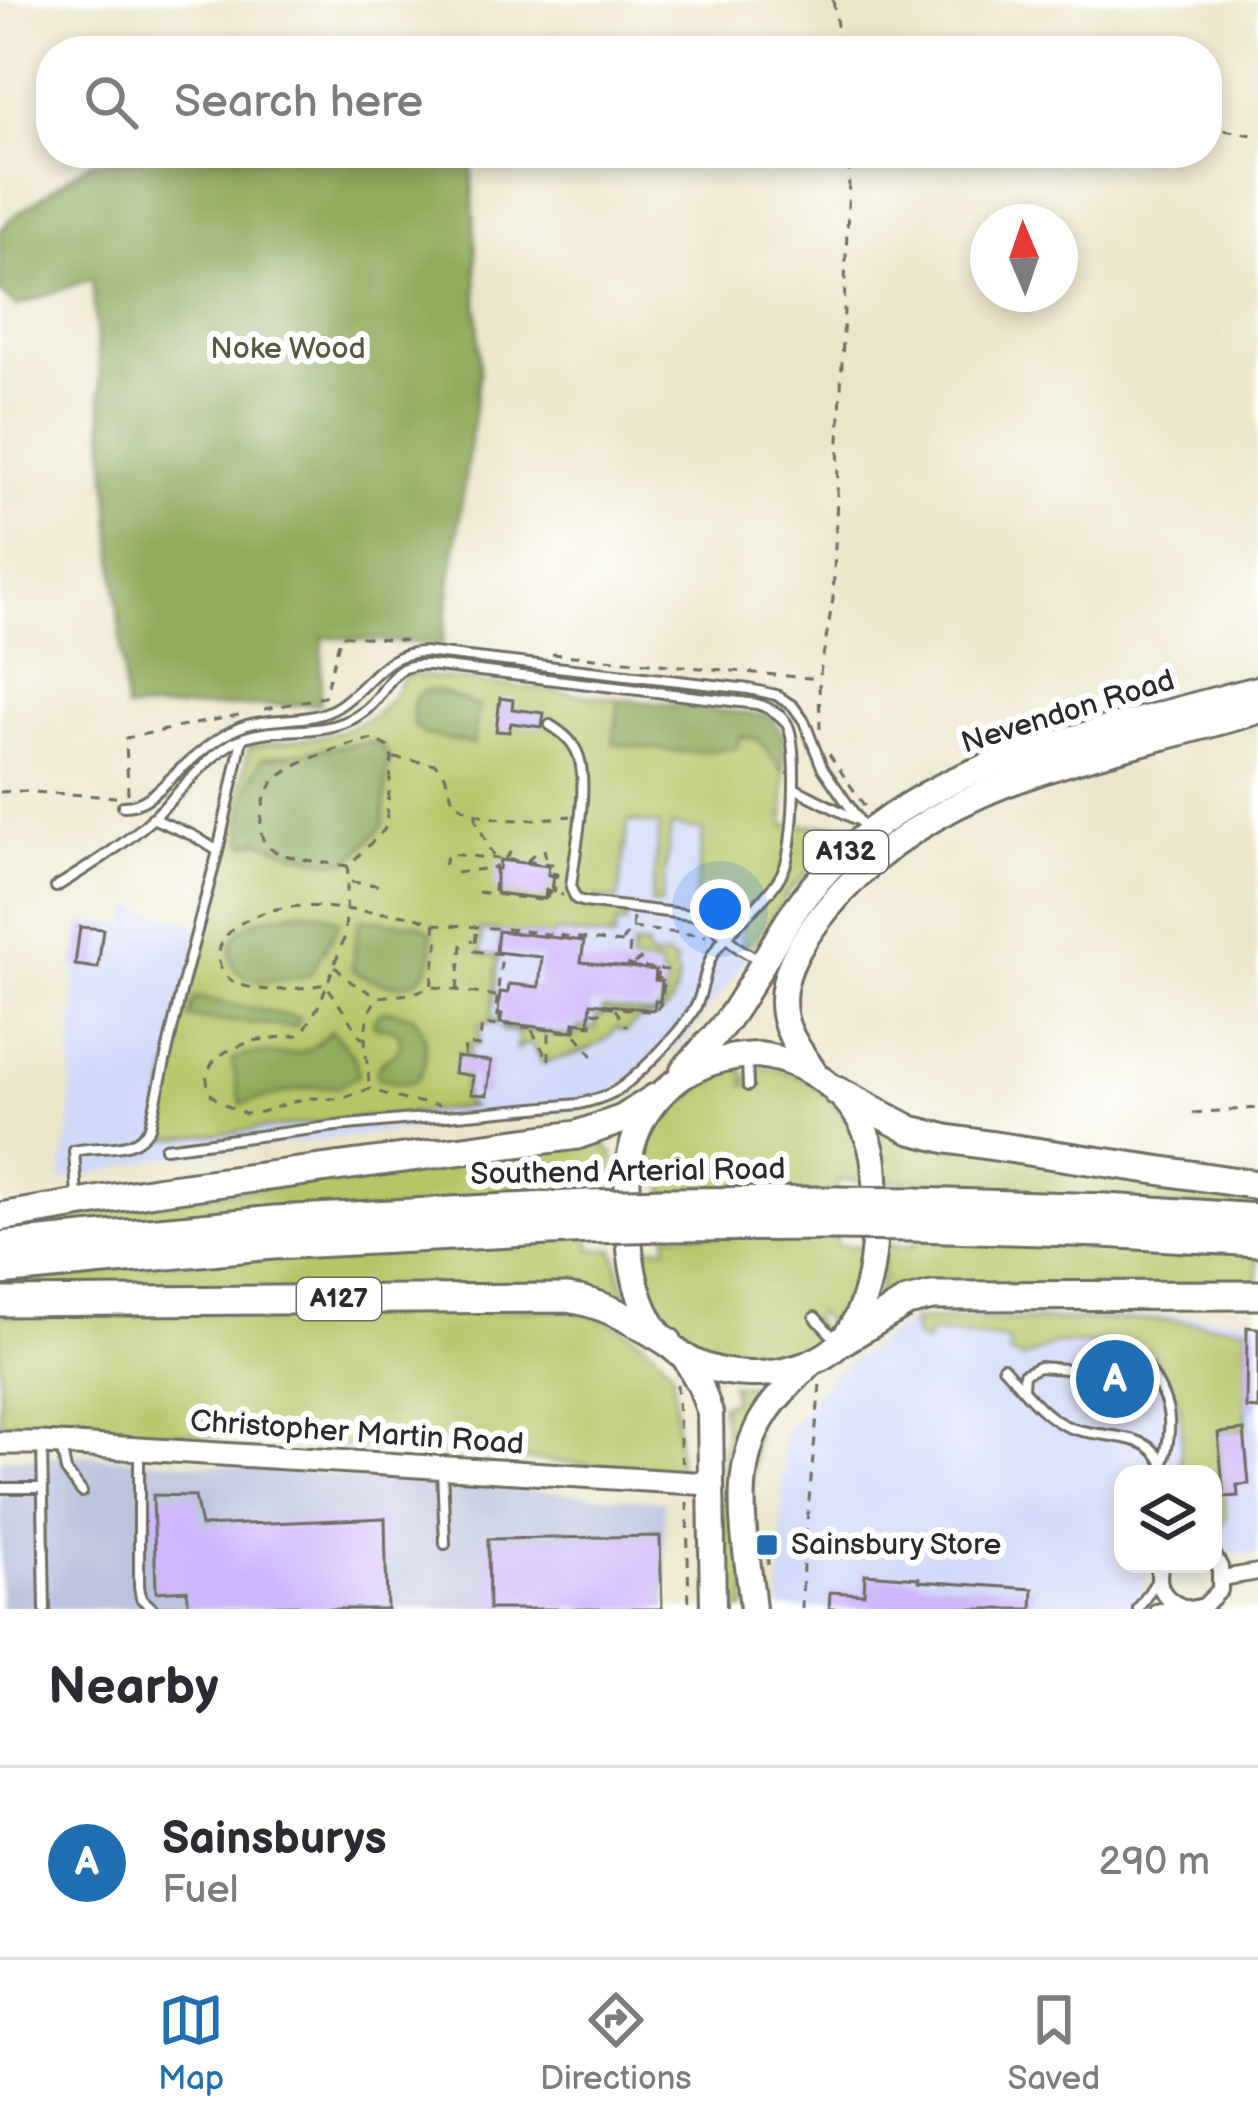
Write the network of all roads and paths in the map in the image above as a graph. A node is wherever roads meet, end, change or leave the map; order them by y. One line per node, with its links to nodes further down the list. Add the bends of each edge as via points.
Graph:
1 (833, 0): 2 (path)
2 (839, 36)
3 (1222, 130): 4 (path)
4 (1258, 136)
5 (849, 168): 18 (path, via 820,741)
6 (1258, 688): 18 (main road, Nevendon Road / A132, via 987,764)
7 (1258, 711): 66 (main road, Nevendon Road / A132, via 994,788 934,816 872,861 817,920 785,980 788,1027)
8 (550, 725): 16 (lane, via 581,762)
9 (242, 739): 11 (lane, via 349,721 395,672 428,665 766,707 791,733); 17 (lane); 20 (lane)
10 (392, 758): 12 (path, via 435,764); 26 (path, via 384,830); 26 (path, via 383,743 361,742 289,770 266,794 261,832 270,849)
11 (794, 788): 18 (lane); 42 (lane, via 783,872)
12 (453, 801): 14 (path); 14 (path, via 452,815)
13 (123, 806): 18 (lane, via 145,800 232,731 328,712 382,665 413,652 776,695 799,714 822,767)
14 (461, 808): 15 (path)
15 (476, 814): 16 (path); 21 (path)
16 (579, 815): 35 (lane)
17 (152, 818): 20 (lane); 31 (lane)
18 (866, 823): 46 (main road, Nevendon Road / A132)
19 (515, 846): 22 (path)
20 (218, 851): 76 (lane, via 150,1126 136,1143 74,1151)
21 (494, 858): 22 (path); 25 (path, via 448,854); 27 (path)
22 (506, 859): 23 (path)
23 (528, 862): 24 (path); 24 (path, via 541,849)
24 (547, 864): 33 (path, via 556,874)
25 (444, 865)
26 (348, 866): 29 (path)
27 (494, 867): 28 (path); 34 (path)
28 (456, 873)
29 (349, 882): 30 (path); 37 (path)
30 (385, 886)
31 (56, 887)
32 (478, 892): 34 (path)
33 (554, 893): 34 (path, via 547,901); 35 (path)
34 (494, 894)
35 (574, 896): 36 (lane)
36 (634, 908): 40 (path); 42 (lane, via 700,916)
37 (345, 910): 38 (path); 48 (path); 51 (path, via 262,913 219,949 222,970 242,985)
38 (434, 924): 39 (path); 52 (path)
39 (477, 927): 43 (path); 44 (path)
40 (632, 928): 41 (path); 44 (path)
41 (713, 938)
42 (726, 938): 46 (lane); 74 (lane, via 688,1019 602,1098)
43 (476, 939): 53 (path, via 462,946); 54 (path, via 474,951 502,955)
44 (621, 942): 47 (path, via 630,944)
45 (647, 955): 47 (path)
46 (762, 961): 69 (main road, Nevendon Road / A132, via 734,1012)
47 (631, 965): 49 (path)
48 (335, 967): 51 (path); 55 (path)
49 (658, 968): 50 (path); 56 (path, via 664,979 655,1012)
50 (675, 970)
51 (326, 984): 62 (path); 68 (path, via 298,1035 232,1048 209,1068 206,1087 238,1113 253,1114)
52 (430, 987): 53 (path); 55 (path)
53 (457, 991): 54 (path)
54 (498, 996): 57 (path)
55 (377, 997): 62 (path)
56 (614, 1007): 58 (path); 61 (path, via 592,1012 591,1026 576,1024)
57 (499, 1027): 59 (path); 64 (path, via 482,1024 479,1046 466,1044)
58 (627, 1027)
59 (531, 1028): 60 (path); 60 (path, via 547,1062)
60 (550, 1030): 61 (path)
61 (575, 1034): 65 (path)
62 (365, 1038): 68 (path)
63 (747, 1055): 66 (main road, A132); 67 (lane); 69 (main road, A132, via 714,1060)
64 (464, 1056)
65 (595, 1059)
66 (814, 1072): 70 (main road, A132)
67 (748, 1086)
68 (369, 1089): 71 (path)
69 (664, 1089): 76 (highway, via 622,1119 577,1136); 88 (main road, A132, via 629,1160 628,1229 640,1301)
70 (837, 1091): 75 (highway, via 911,1130 947,1139); 87 (main road, A132, via 862,1124 875,1184 870,1280)
71 (441, 1105)
72 (1258, 1108): 73 (path)
73 (1193, 1113)
74 (165, 1148)
75 (1258, 1185)
76 (78, 1203): 79 (highway)
77 (915, 1214): 78 (highway, Southend Arterial Road / A127, bridge); 80 (highway, Southend Arterial Road / A127, via 1107,1208); 81 (highway, Southend Arterial Road / A127)
78 (590, 1216): 82 (highway, Southend Arterial Road / A127, via 275,1220); 83 (highway, Southend Arterial Road / A127)
79 (0, 1217)
80 (1258, 1218)
81 (1258, 1242)
82 (0, 1246)
83 (0, 1271)
84 (1258, 1295): 87 (highway, via 932,1296)
85 (0, 1302): 88 (highway, A127, via 567,1298 614,1310)
86 (815, 1317): 87 (lane)
87 (840, 1342): 92 (main road)
88 (676, 1358): 92 (main road, via 755,1374); 100 (path, via 681,1456); 100 (main road, A132, via 701,1387 710,1413)
89 (1132, 1362): 98 (lane, via 1147,1367 1167,1404)
90 (1003, 1367): 93 (lane)
91 (1093, 1371): 93 (lane, via 1040,1367 1024,1374)
92 (815, 1372): 117 (main road, via 762,1417 744,1465); 118 (path)
93 (1022, 1388): 97 (lane, via 1066,1426 1147,1444)
94 (0, 1443): 95 (street, Christopher Martin Road)
95 (51, 1443): 96 (street, Christopher Martin Road); 101 (lane); 103 (lane)
96 (139, 1449): 99 (street, Christopher Martin Road); 114 (lane, via 139,1586)
97 (1163, 1465)
98 (1165, 1465)
99 (442, 1468): 100 (street, Christopher Martin Road); 105 (lane)
100 (695, 1480): 115 (path); 116 (main road, A132)
101 (42, 1488): 102 (lane); 113 (lane)
102 (0, 1489)
103 (82, 1492)
104 (764, 1535): 106 (path)
105 (445, 1544)
106 (768, 1567)
107 (1258, 1572): 111 (street)
108 (1158, 1573): 119 (lane)
109 (1161, 1573): 112 (street, via 1165,1597)
110 (1221, 1573): 111 (street)
111 (1222, 1578): 112 (street, via 1215,1597)
112 (1193, 1608): 120 (lane)
113 (45, 1609)
114 (153, 1609)
115 (689, 1609)
116 (712, 1609)
117 (753, 1609)
118 (802, 1609)
119 (1138, 1609)
120 (1155, 1609)

